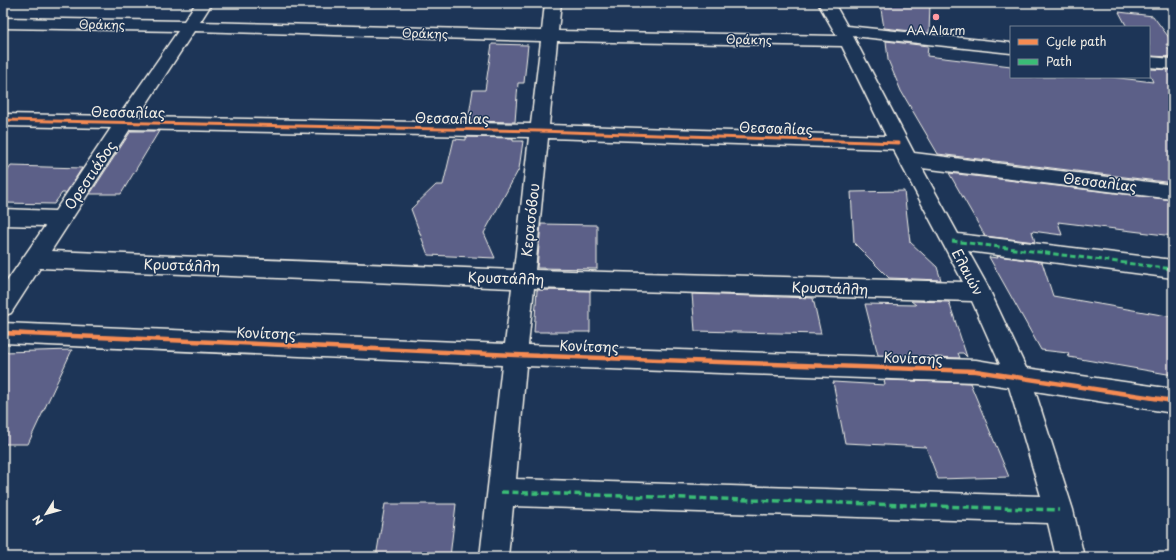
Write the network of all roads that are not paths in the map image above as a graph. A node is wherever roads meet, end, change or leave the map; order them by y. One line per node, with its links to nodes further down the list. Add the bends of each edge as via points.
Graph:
1 (204, 3): 5 (street, Ορεστιάδος)
2 (553, 3): 6 (street, Κερασόβου)
3 (826, 3): 7 (street, Ελαιών)
4 (3, 23): 5 (street, Θράκης)
5 (189, 26): 6 (street, Θράκης); 12 (street, Ορεστιάδος)
6 (550, 36): 7 (street, Θράκης); 13 (street, Κερασόβου)
7 (845, 36): 8 (street, Θράκης); 14 (street, Ελαιών)
8 (1010, 48)
9 (1150, 62): 10 (street)
10 (1173, 64)
11 (3, 120): 12 (street, Θεσσαλίας)
12 (124, 124): 13 (street, Θεσσαλίας); 17 (street, Ορεστιάδος)
13 (539, 131): 14 (street, Θεσσαλίας); 21 (street, Κερασόβου)
14 (904, 151): 15 (street, Θεσσαλίας); 18 (street, Ελαιών)
15 (1173, 192)
16 (3, 217): 17 (street)
17 (61, 219): 19 (street, Ορεστιάδος)
18 (952, 242): 20 (street); 22 (street, Ελαιών)
19 (34, 259): 21 (street, Κρυστάλλη); 23 (street, Ορεστιάδος)
20 (1173, 269)
21 (523, 279): 22 (street, Κρυστάλλη); 25 (street, Κερασόβου)
22 (979, 292): 26 (street, Ελαιών)
23 (3, 306)
24 (3, 333): 25 (street, Κονίτσης)
25 (515, 355): 26 (street, Κονίτσης, via 976,371); 28 (street, Κερασόβου)
26 (1019, 378): 27 (street, Κονίτσης); 29 (street, Ελαιών)
27 (1173, 401)
28 (500, 492): 29 (street); 30 (street, Κερασόβου)
29 (1059, 510): 31 (street, Ελαιών)
30 (494, 557)
31 (1070, 557)

